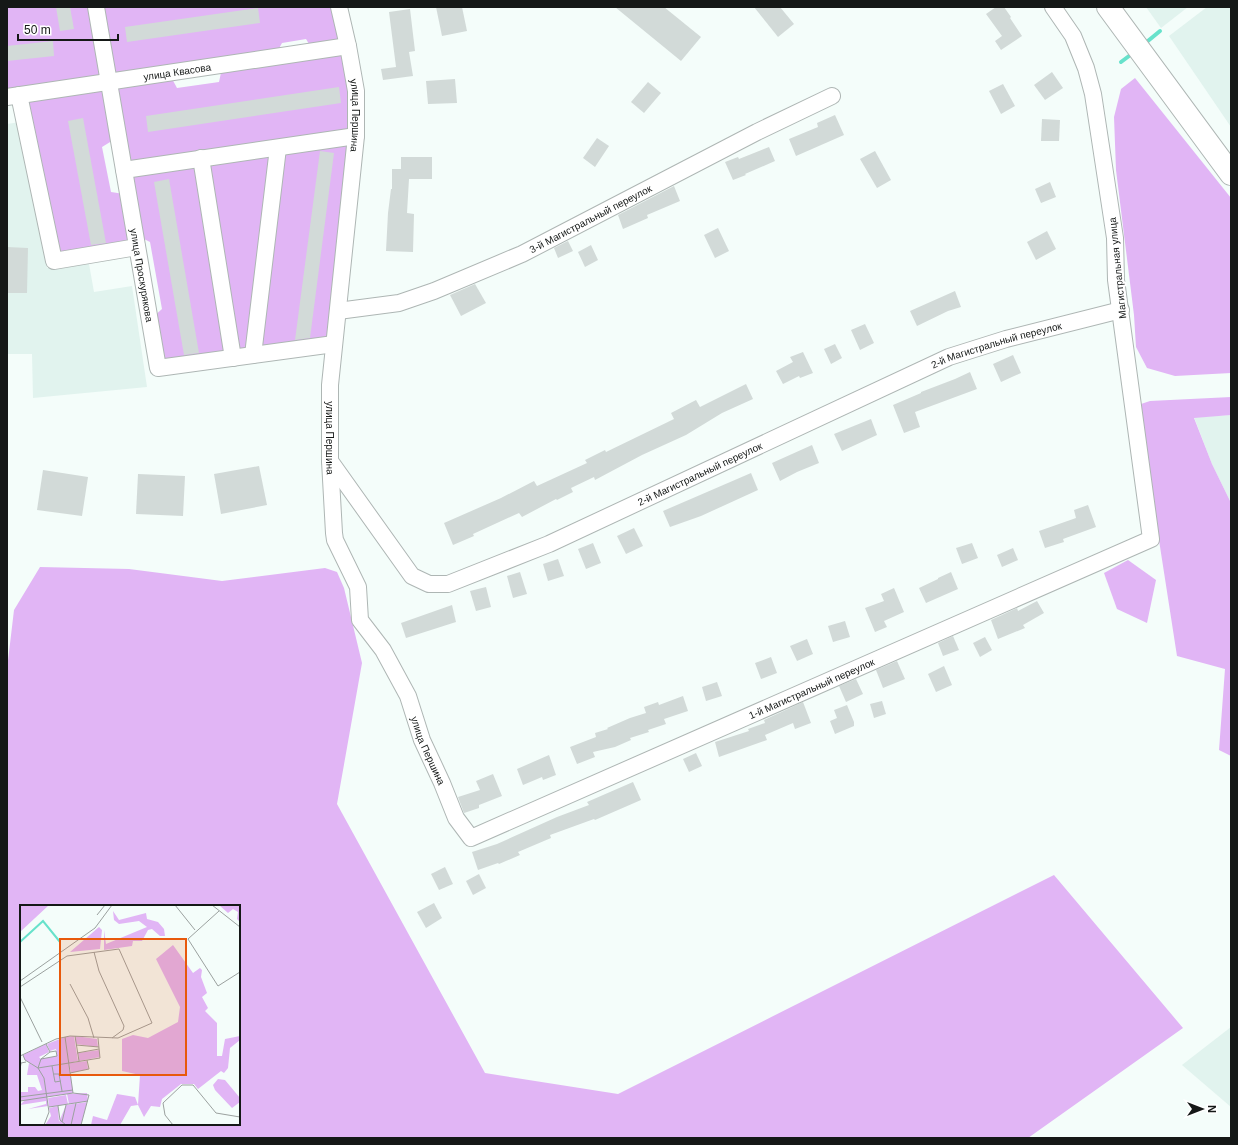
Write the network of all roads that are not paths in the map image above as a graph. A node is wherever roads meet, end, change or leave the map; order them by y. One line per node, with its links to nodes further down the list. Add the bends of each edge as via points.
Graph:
1 (96, 7): 6 (street, улица Проскурякова)
2 (339, 7): 5 (street, улица Першина)
3 (1053, 7): 16 (street, Магистральная улица, via 1073,36 1093,94 1115,238 1116,280)
4 (1108, 7): 13 (main road)
5 (348, 46): 6 (street, улица Квасова); 9 (street, улица Першина, via 356,91)
6 (109, 82): 7 (street, улица Квасова); 12 (street, улица Проскурякова)
7 (13, 96): 14 (street, via 54,261)
8 (832, 96): 15 (street, 3-й Магистральный переулок, via 522,254 399,303)
9 (356, 136): 10 (street); 15 (street, улица Першина)
10 (278, 148): 11 (street); 18 (street)
11 (202, 158): 12 (street); 19 (street)
12 (124, 170): 14 (street, улица Проскурякова)
13 (1231, 174)
14 (137, 247): 19 (street, улица Проскурякова, via 158,368)
15 (338, 310): 17 (street, улица Першина)
16 (1121, 310): 20 (street, 2-й Магистральный переулок, via 1006,339 949,357 549,544 448,584 429,584 412,576); 21 (street, Магистральная улица)
17 (334, 344): 18 (street, улица Проскурякова); 20 (street, улица Першина, via 330,385)
18 (253, 355): 19 (street, улица Проскурякова)
19 (233, 358)
20 (330, 461): 22 (street, улица Першина, via 335,540 358,587 360,620 383,650 408,696 422,740 456,818)
21 (1151, 539): 22 (street, 1-й Магистральный переулок)
22 (471, 838)

